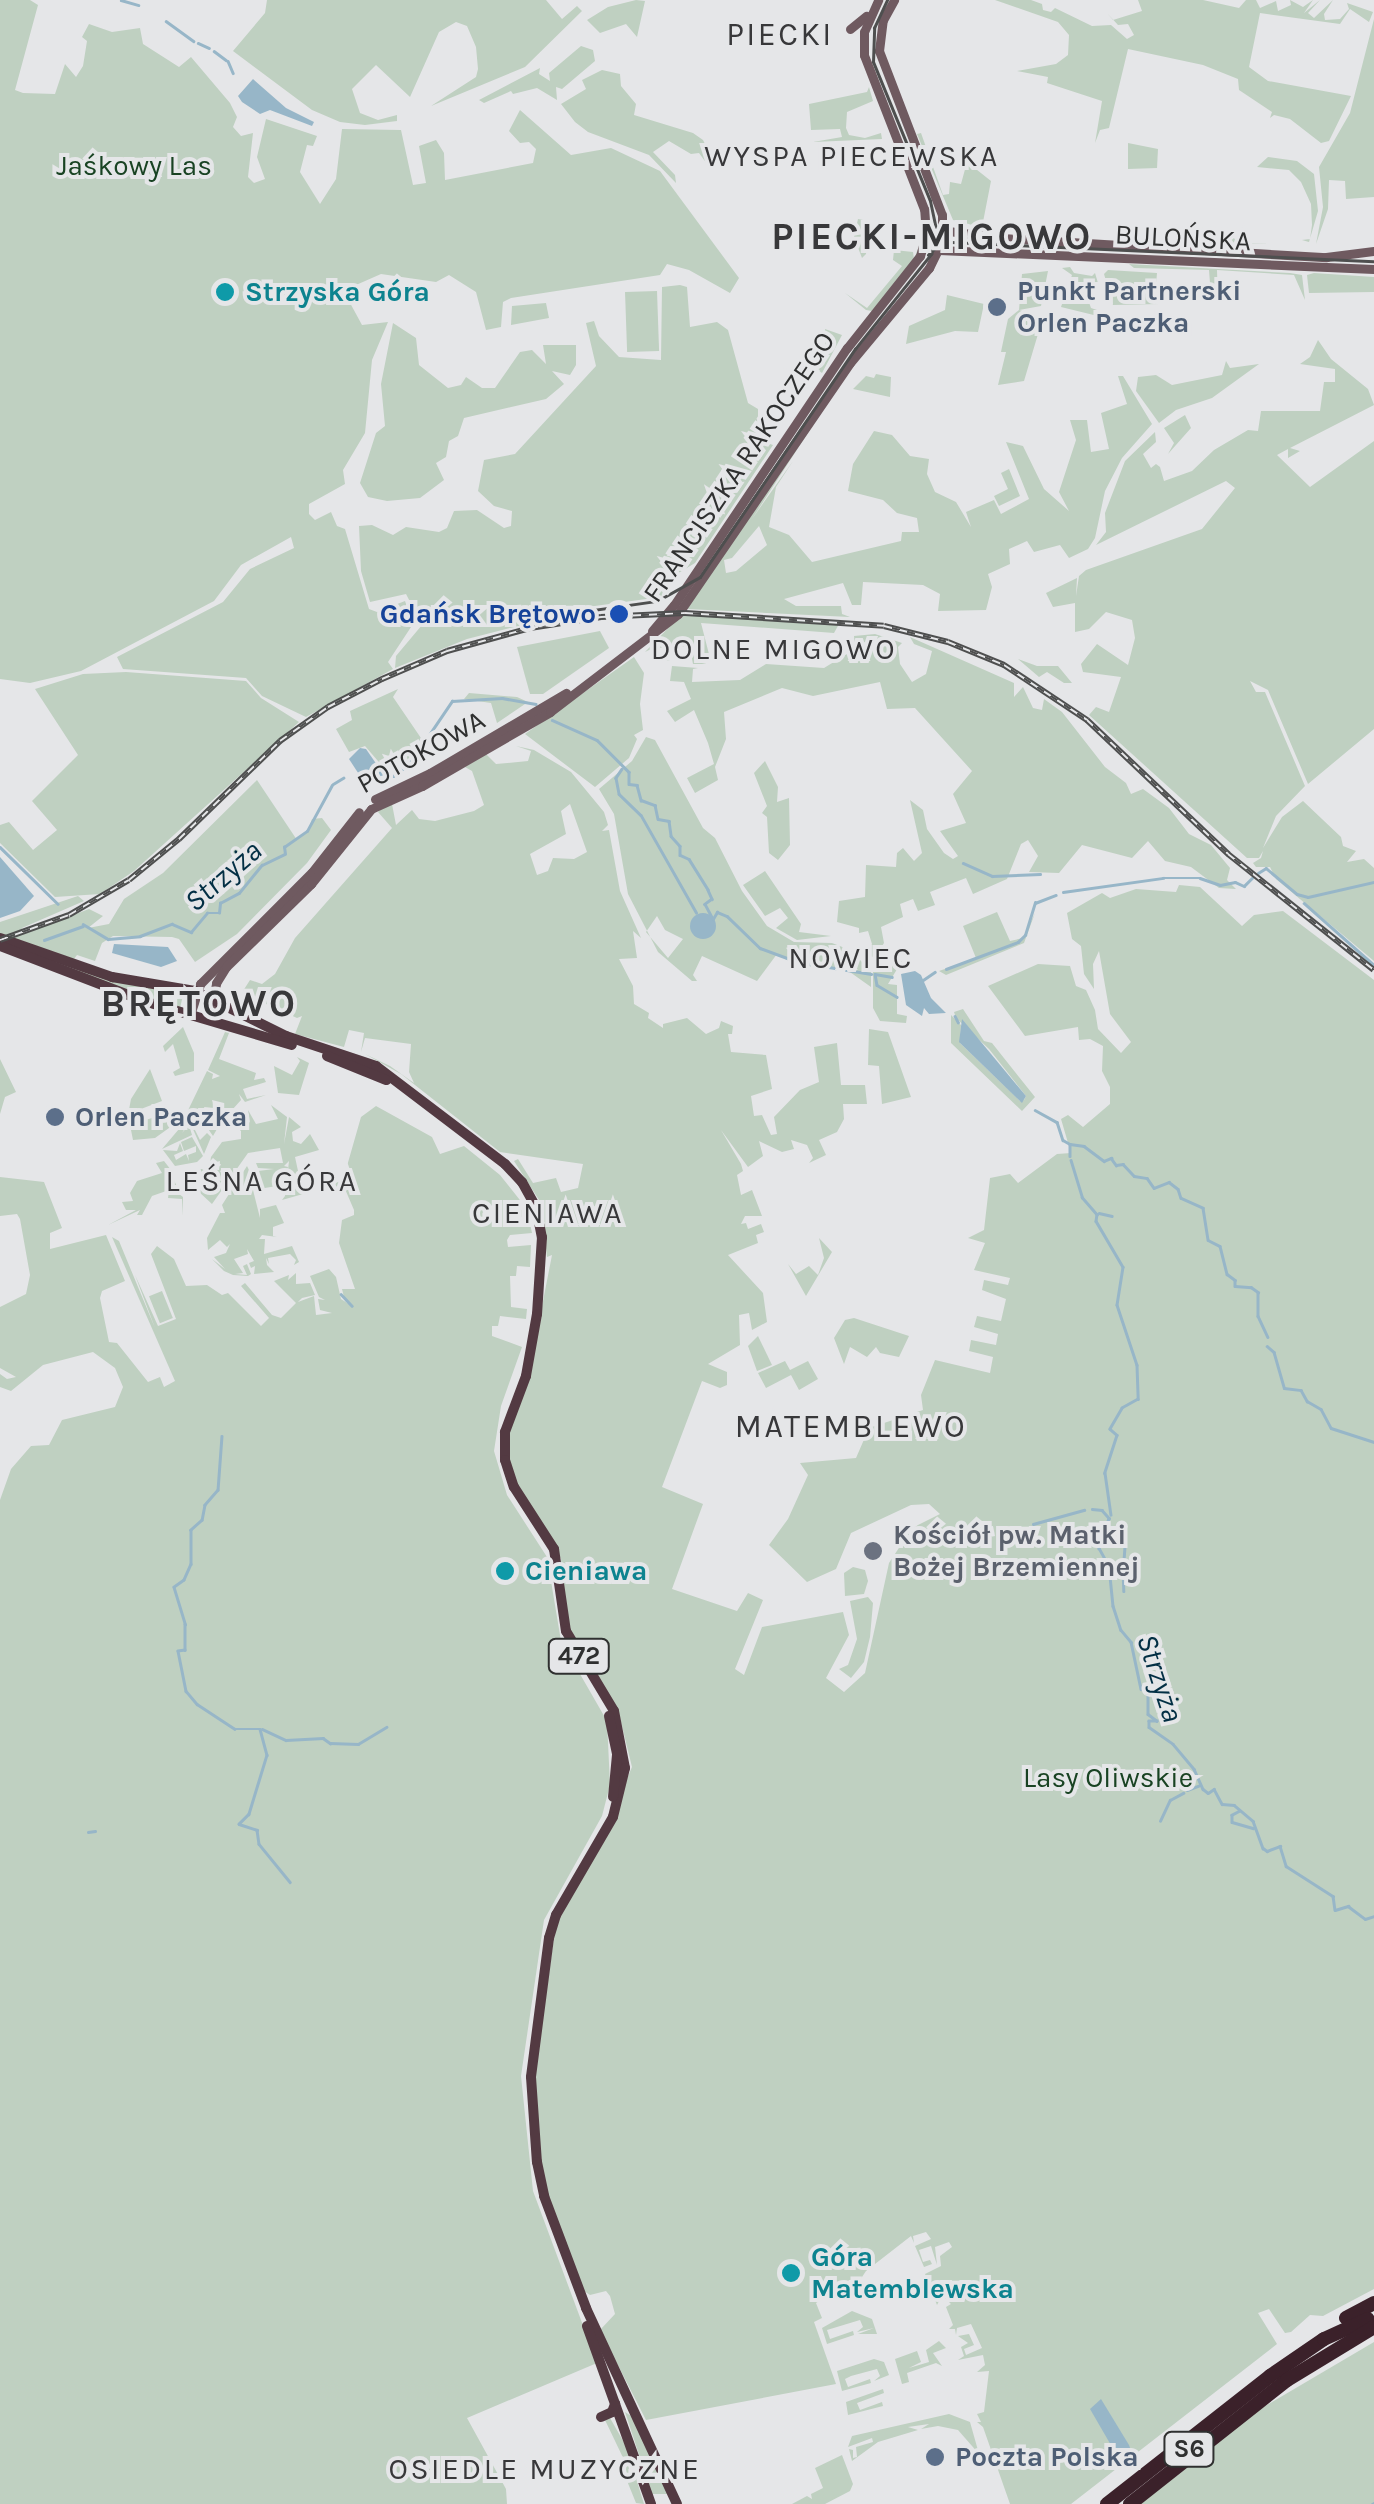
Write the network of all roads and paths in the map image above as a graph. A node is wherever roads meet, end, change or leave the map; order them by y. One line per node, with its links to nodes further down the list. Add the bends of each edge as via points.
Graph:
1 (878, 0): 3 (main road)
2 (894, 0): 5 (main road, via 880,35 881,62)
3 (869, 15): 4 (main road); 6 (main road, via 865,61 922,202)
4 (850, 29)
5 (943, 225): 6 (main road); 9 (main road, FRANCISZKA RAKOCZEGO); 10 (main road, BULOŃSKA)
6 (926, 235): 9 (main road); 15 (main road, FRANCISZKA RAKOCZEGO, via 916,263 847,348)
7 (1290, 242): 12 (main road)
8 (1312, 245): 13 (main road)
9 (939, 250): 10 (main road, BULOŃSKA); 16 (main road, FRANCISZKA RAKOCZEGO, via 850,363)
10 (1120, 251): 12 (main road, BULOŃSKA); 14 (main road, BULOŃSKA)
11 (1374, 251): 13 (main road, BULOŃSKA)
12 (1282, 254): 13 (main road, BULOŃSKA)
13 (1315, 256)
14 (1374, 269)
15 (692, 578): 16 (main road); 17 (main road, FRANCISZKA RAKOCZEGO, via 646,637)
16 (700, 588): 17 (main road, FRANCISZKA RAKOCZEGO, via 648,641)
17 (509, 732): 18 (main road, POTOKOWA, via 390,795)
18 (291, 898): 21 (main road, POTOKOWA); 22 (main road, POTOKOWA, via 226,967)
19 (0, 938): 21 (main road, 472, via 112,977)
20 (0, 946): 23 (main road, 472)
21 (196, 991): 22 (main road, 472); 23 (main road)
22 (212, 998): 24 (main road); 25 (main road, 472, via 286,1036 386,1072 513,1171 536,1207 542,1237 536,1316 526,1376 505,1432 505,1460 514,1487 554,1549 566,1631 614,1711 625,1768 613,1817 552,1926)
23 (190, 1014): 24 (main road, 472)
24 (209, 1020): 25 (main road, 472, via 384,1078 507,1175 530,1207 536,1245 531,1320 521,1374 502,1422 499,1457 509,1489 550,1553 558,1622 607,1711 618,1768 608,1815 548,1920)
25 (539, 1988): 26 (main road, 472)
26 (536, 2006): 30 (main road, 472, via 525,2078 534,2175); 33 (main road, 472, via 531,2078 541,2184 590,2317)
27 (1374, 2303): 29 (highway)
28 (1372, 2320): 29 (highway); 35 (highway, S6, via 1277,2377); 36 (highway, S6)
29 (1307, 2350): 34 (highway)
30 (616, 2403): 31 (main road); 32 (main road, 472)
31 (602, 2417)
32 (652, 2504)
33 (676, 2504)
34 (1107, 2504)
35 (1121, 2504)
36 (1130, 2504)

